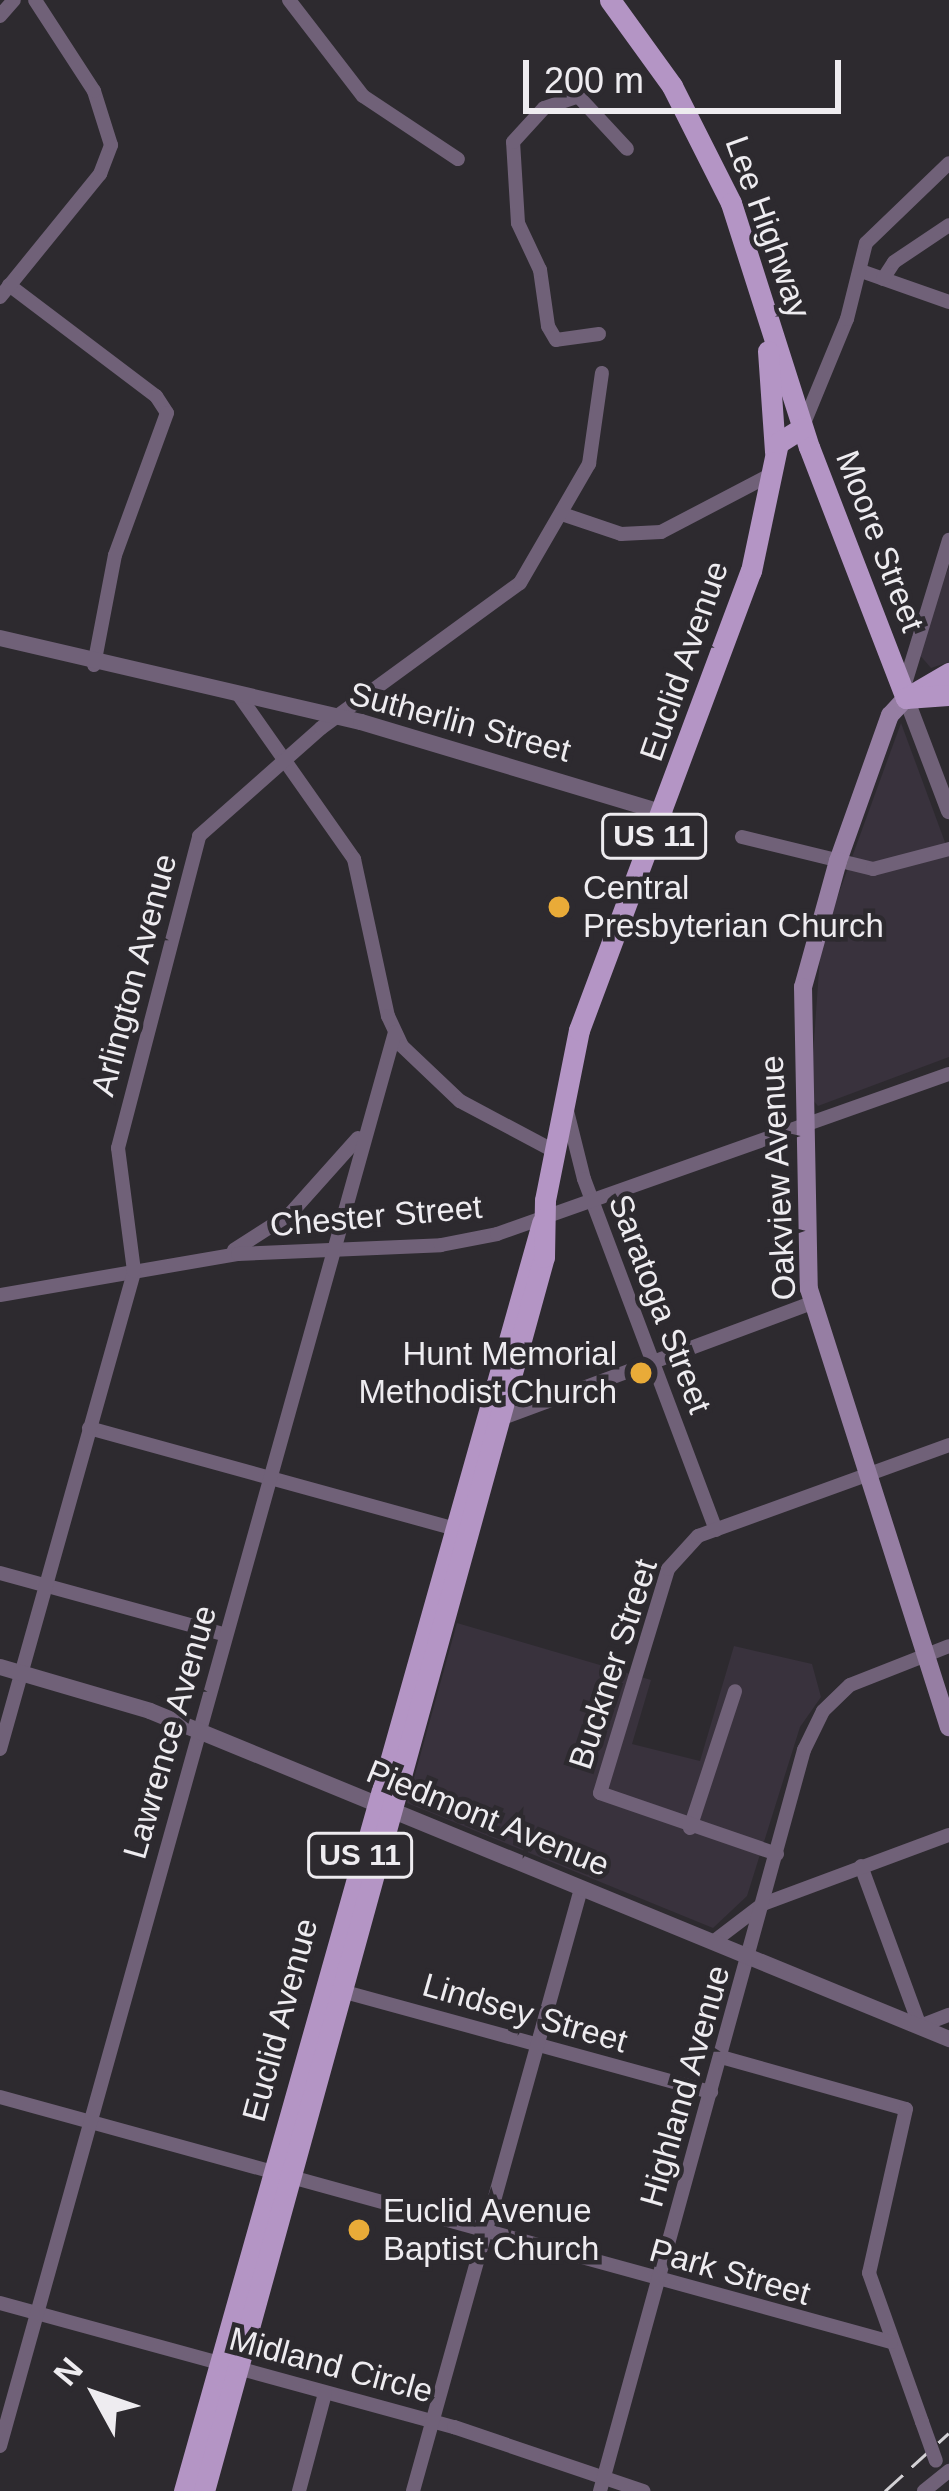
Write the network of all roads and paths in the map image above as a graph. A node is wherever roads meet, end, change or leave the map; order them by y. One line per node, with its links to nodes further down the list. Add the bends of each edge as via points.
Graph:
1 (14, 0): 5 (street)
2 (35, 0): 12 (street, via 94,91 111,145 100,174)
3 (289, 0): 7 (street, via 363,96)
4 (610, 0): 14 (main road, Lee Highway, via 712,157)
5 (0, 16)
6 (627, 148): 15 (street, via 578,96 544,108 513,142 518,223 540,270 548,326 556,340)
7 (458, 159)
8 (949, 163): 10 (street, via 871,235)
9 (949, 225): 11 (street, via 894,262)
10 (861, 271): 11 (street); 17 (street)
11 (883, 279): 13 (street)
12 (5, 291): 23 (street, via 156,396 167,413 115,555)
13 (949, 302)
14 (766, 315): 17 (main road, Lee Highway); 19 (main road, Euclid Avenue)
15 (599, 334)
16 (602, 373): 20 (street, Arlington Avenue, via 597,442)
17 (802, 428): 18 (main road, Moore Street); 19 (main road, via 785,435)
18 (811, 452): 19 (main road); 27 (main road, Moore Street)
19 (773, 463): 20 (street, via 662,532 621,534); 31 (main road, Euclid Avenue / US 11, via 751,571)
20 (566, 515): 28 (street, Arlington Avenue, via 507,596)
21 (949, 540): 27 (street, via 906,665)
22 (0, 638): 23 (street, Sutherlin Street)
23 (94, 665): 25 (street, Sutherlin Street)
24 (949, 673): 27 (main road)
25 (238, 694): 28 (street, Sutherlin Street); 29 (street)
26 (949, 695): 27 (main road)
27 (905, 698): 30 (street, Moore Street); 34 (main road, Oakview Avenue, via 890,715)
28 (336, 718): 29 (street, Arlington Avenue); 31 (street, Sutherlin Street)
29 (285, 757): 35 (street, via 363,880); 45 (street, Arlington Avenue, via 210,822 178,900 118,1148)
30 (949, 812)
31 (664, 813): 37 (main road, Euclid Avenue / US 11, via 607,945)
32 (742, 837): 34 (street)
33 (949, 849): 34 (street, via 886,868)
34 (838, 862): 39 (main road, Oakview Avenue, via 802,987)
35 (395, 1032): 38 (street, Lawrence Avenue); 40 (street, via 441,1088)
36 (949, 1074): 39 (street, Chester Street)
37 (565, 1094): 40 (main road, Euclid Avenue / US 11); 41 (street, Saratoga Street)
38 (369, 1116): 43 (street, Lawrence Avenue); 44 (street, via 311,1195)
39 (804, 1125): 41 (street, Chester Street); 47 (main road, Oakview Avenue)
40 (554, 1151): 42 (main road, Euclid Avenue / US 11)
41 (594, 1203): 42 (street, Chester Street); 48 (street, Saratoga Street)
42 (542, 1222): 43 (street, Chester Street, via 441,1245); 49 (main road, Euclid Avenue / US 11, via 544,1258)
43 (333, 1250): 44 (street, Chester Street); 53 (street, Lawrence Avenue)
44 (224, 1256): 45 (street, Chester Street)
45 (134, 1271): 46 (street, Chester Street); 50 (street, Arlington Avenue)
46 (0, 1295)
47 (812, 1303): 48 (street); 52 (main road, Oakview Avenue)
48 (656, 1363): 49 (street); 55 (street, Saratoga Street)
49 (491, 1423): 54 (main road, Euclid Avenue / US 11)
50 (89, 1428): 53 (street); 57 (street, Arlington Avenue)
51 (949, 1445): 52 (street, Buckner Street)
52 (866, 1475): 55 (street, Buckner Street); 60 (main road, Oakview Avenue)
53 (268, 1478): 54 (street); 58 (street, Lawrence Avenue)
54 (461, 1530): 67 (main road, Euclid Avenue / US 11)
55 (716, 1530): 68 (street, Buckner Street, via 688,1543 668,1569 603,1796 668,1811)
56 (0, 1573): 57 (street)
57 (48, 1586): 58 (street); 62 (street, Arlington Avenue)
58 (226, 1635): 65 (street, Lawrence Avenue)
59 (949, 1646): 60 (street, Highland Avenue)
60 (925, 1655): 64 (main road, Oakview Avenue); 70 (street, Highland Avenue, via 850,1685 823,1712 804,1750)
61 (0, 1667): 62 (street, Piedmont Avenue)
62 (22, 1673): 65 (street, Piedmont Avenue); 66 (street, Arlington Avenue)
63 (735, 1690): 68 (street)
64 (949, 1727)
65 (198, 1731): 67 (street, Piedmont Avenue); 84 (street, Lawrence Avenue)
66 (0, 1749)
67 (384, 1808): 72 (street, Piedmont Avenue); 76 (main road, Euclid Avenue / US 11)
68 (690, 1828): 70 (street)
69 (949, 1835): 71 (street)
70 (777, 1854): 73 (street, Highland Avenue)
71 (861, 1866): 73 (street); 78 (street)
72 (580, 1889): 74 (street, Piedmont Avenue); 80 (street)
73 (764, 1904): 74 (street); 75 (street, Highland Avenue)
74 (713, 1942): 75 (street, Piedmont Avenue)
75 (748, 1956): 78 (street, Piedmont Avenue); 81 (street, Highland Avenue)
76 (333, 1989): 80 (street, Lindsey Street); 85 (main road, Euclid Avenue / US 11)
77 (949, 2015): 78 (street)
78 (920, 2026): 79 (street, Piedmont Avenue)
79 (949, 2038)
80 (536, 2044): 82 (street, Lindsey Street); 86 (street)
81 (721, 2057): 82 (street, Highland Avenue); 90 (street, via 906,2109 869,2273)
82 (711, 2092): 87 (street, Highland Avenue)
83 (0, 2097): 84 (street, Park Street)
84 (91, 2122): 85 (street, Park Street); 89 (street, Lawrence Avenue)
85 (282, 2176): 86 (street, Park Street); 91 (main road, Euclid Avenue / US 11)
86 (483, 2231): 87 (street, Park Street); 93 (street)
87 (659, 2280): 90 (street, Park Street); 96 (street, Highland Avenue)
88 (0, 2303): 89 (street, Midland Circle)
89 (38, 2313): 91 (street, Midland Circle); 94 (street, Lawrence Avenue)
90 (891, 2342): 95 (street, bridge)
91 (229, 2365): 92 (street, Midland Circle); 97 (main road, Euclid Avenue / US 11); 98 (main road, Euclid Avenue / US 11)
92 (325, 2392): 93 (street, Midland Circle); 99 (street)
93 (432, 2422): 96 (street, Midland Circle); 100 (street)
94 (0, 2446)
95 (942, 2469): 103 (street); 104 (street)
96 (605, 2474): 101 (street, Highland Avenue); 102 (street, Midland Circle)
97 (184, 2491)
98 (204, 2491)
99 (298, 2491)
100 (413, 2491)
101 (600, 2491)
102 (643, 2491)
103 (924, 2491)
104 (948, 2491)

